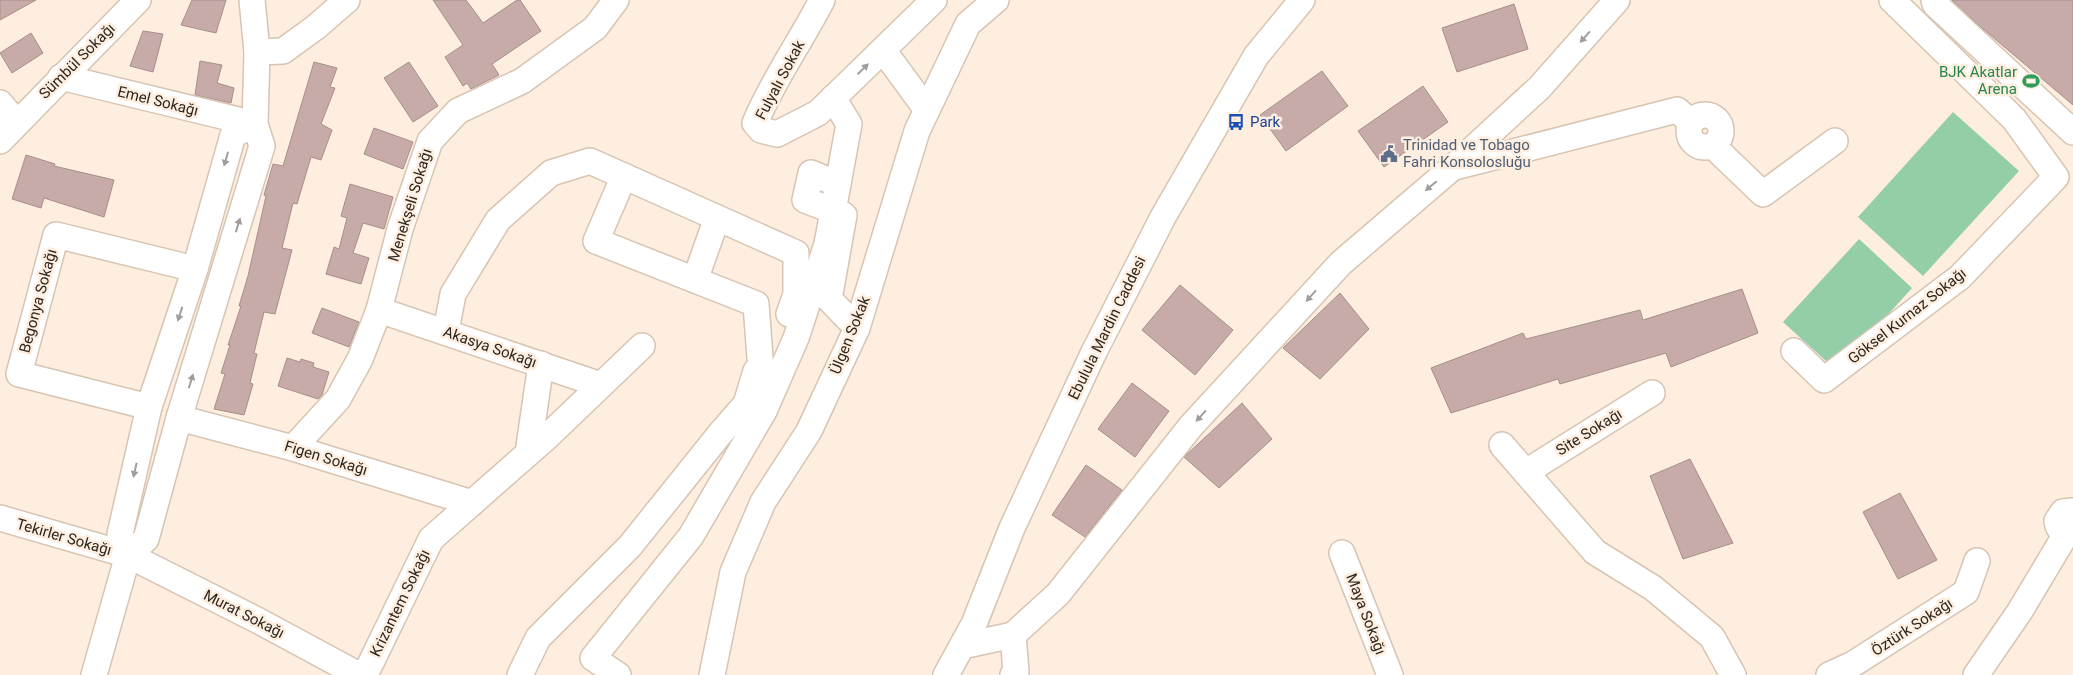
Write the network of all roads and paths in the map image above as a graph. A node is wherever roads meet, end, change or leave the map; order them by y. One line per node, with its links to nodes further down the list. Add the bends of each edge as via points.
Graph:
1 (138, 0): 14 (street, Sümbül Sokağı)
2 (252, 0): 13 (street)
3 (346, 0): 13 (street, via 283,51)
4 (616, 0): 28 (street, Menekşeli Sokağı, via 596,28 522,81 458,111 430,141 400,229)
5 (822, 0): 16 (street, Fulyalı Sokak, via 755,123 761,130 777,134)
6 (934, 0): 12 (street)
7 (996, 0): 17 (street, Ülgen Sokak, via 968,24)
8 (1302, 0): 53 (street, Ebulula Mardin Caddesi, via 1256,56 1163,217 1090,361 1012,528)
9 (1617, 0): 22 (street, one-way to 22, via 1540,87)
10 (1892, 0): 32 (street, Göksel Kurnaz Sokağı, via 2014,119 2056,177 1960,277 1824,380)
11 (1934, 0): 20 (street)
12 (882, 50): 16 (street, one-way to 12); 17 (street)
13 (257, 52): 18 (street)
14 (61, 77): 18 (street, Emel Sokağı); 19 (street, Sümbül Sokağı)
15 (0, 103): 19 (street, Sümbül Sokağı)
16 (825, 105): 24 (street, via 849,124 838,184 811,173 805,200)
17 (927, 110): 29 (street, Ülgen Sokak, via 917,131)
18 (255, 124): 26 (street, one-way to 26, via 233,135); 40 (street, one-way to 18, via 262,146)
19 (8, 132)
20 (2073, 132)
21 (1835, 141): 22 (street, via 1763,194 1713,146 1720,137 1720,125 1712,116 1701,115 1691,122 1677,110)
22 (1452, 168): 52 (street, one-way to 52, via 1341,263 1192,426 1058,594)
23 (624, 176): 25 (street); 27 (street, via 596,241); 30 (street, via 590,161 551,172 498,220 452,294)
24 (833, 212): 29 (street, via 844,216 829,300); 39 (street, via 827,244 796,338)
25 (717, 218): 27 (street); 36 (street, via 796,253 796,294)
26 (195, 269): 38 (street, one-way to 38); 38 (street, Begonya Sokağı, via 56,235 19,374)
27 (695, 280): 33 (street, via 756,304)
28 (379, 310): 30 (street, Akasya Sokağı); 43 (street, Menekşeli Sokağı, via 360,359 338,399)
29 (857, 328): 59 (street, Ülgen Sokak, via 809,431 763,502 733,572)
30 (446, 331): 34 (street, Akasya Sokağı)
31 (642, 346): 35 (street, Krizantem Sokağı)
32 (1794, 351)
33 (760, 359): 36 (street); 41 (street, via 746,404)
34 (541, 364): 35 (street, Akasya Sokağı); 44 (street)
35 (601, 385): 44 (street, Krizantem Sokağı)
36 (762, 386): 39 (street)
37 (1652, 393): 45 (street, Site Sokağı)
38 (149, 407): 50 (street, one-way to 50, via 120,534)
39 (764, 411): 41 (street); 58 (street, via 691,536 593,658)
40 (179, 418): 43 (street, Figen Sokağı); 50 (street, via 146,539)
41 (718, 435): 57 (street, via 630,546 538,638)
42 (1502, 445): 45 (street)
43 (293, 448): 46 (street, Figen Sokağı)
44 (528, 453): 46 (street, Krizantem Sokağı)
45 (1526, 472): 63 (street, via 1595,552 1654,588 1712,637)
46 (472, 503): 56 (street, Krizantem Sokağı, via 431,539)
47 (0, 518): 50 (street, Tekirler Sokağı)
48 (2071, 526): 65 (street, via 2020,611)
49 (1342, 553): 62 (street, Maya Sokağı)
50 (128, 555): 54 (street); 55 (street, Murat Sokağı)
51 (1977, 561): 64 (street, Öztürk Sokağı, via 1966,592 1853,664)
52 (1013, 635): 53 (street); 61 (street, via 1016,672)
53 (962, 646): 60 (street, Ebulula Mardin Caddesi)
54 (94, 675)
55 (359, 675)
56 (365, 675)
57 (520, 675)
58 (618, 675)
59 (712, 675)
60 (946, 675)
61 (1013, 675)
62 (1390, 675)
63 (1733, 675)
64 (1828, 675)
65 (1976, 675)

